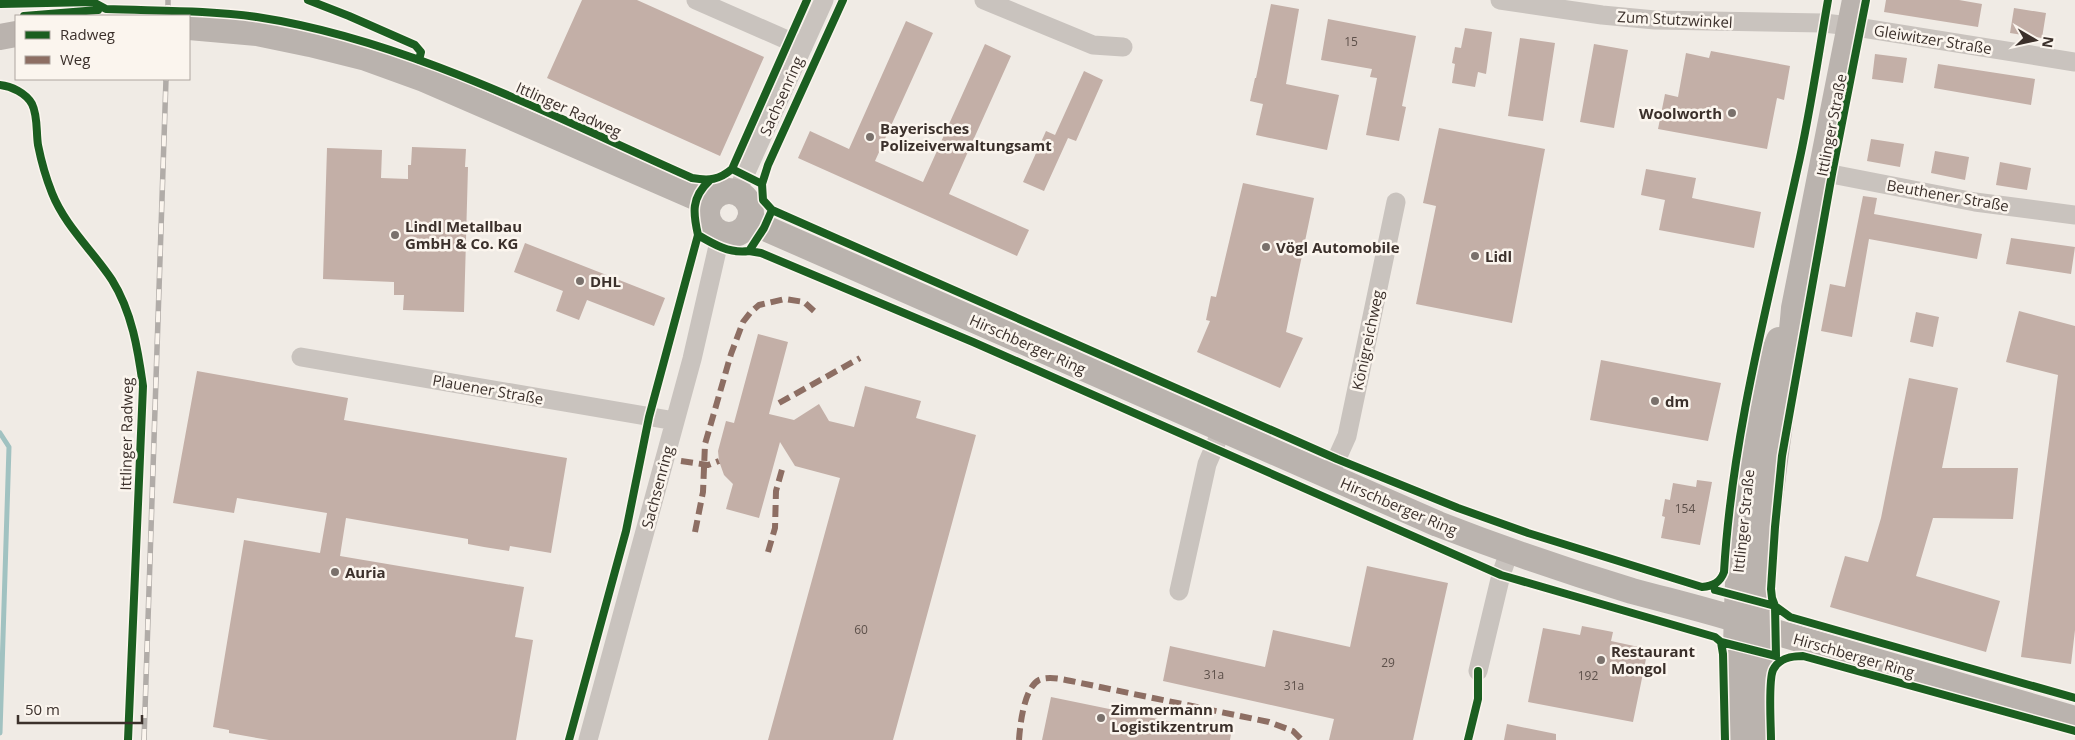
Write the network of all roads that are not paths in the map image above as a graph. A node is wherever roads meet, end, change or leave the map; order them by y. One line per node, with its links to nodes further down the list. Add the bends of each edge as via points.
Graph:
1 (696, 0): 10 (street)
2 (824, 0): 10 (street, Sachsenring)
3 (984, 0): 11 (street, via 1093,45)
4 (1500, 0): 7 (street, Zum Stutzwinkel, via 1655,20)
5 (1855, 0): 7 (street, Ittlinger Straße)
6 (190, 26): 16 (street, via 257,33 366,58 450,90)
7 (1850, 26): 12 (street, Gleiwitzer Straße); 13 (street, Ittlinger Straße)
8 (15, 34): 9 (street)
9 (0, 36)
10 (803, 47): 14 (street, Sachsenring)
11 (1123, 48)
12 (2075, 62)
13 (1821, 172): 17 (street, Beuthener Straße, via 1974,202); 20 (street, Ittlinger Straße)
14 (737, 192): 16 (street, via 720,192); 18 (street, via 748,203)
15 (1396, 202): 24 (street, Königreichweg, via 1347,436)
16 (709, 203): 19 (street, via 707,211 711,226)
17 (2075, 215)
18 (749, 221): 19 (street, via 738,232); 23 (street, Hirschberger Ring)
19 (721, 233): 22 (street, Sachsenring)
20 (1794, 308): 27 (street, Ittlinger Straße, via 1778,344 1761,398 1742,523); 28 (street, Ittlinger Straße, via 1767,527)
21 (301, 358): 22 (street, Plauener Straße)
22 (675, 421): 31 (street, Sachsenring)
23 (1222, 429): 24 (street, Hirschberger Ring); 26 (street, via 1207,464)
24 (1329, 476): 25 (street, Hirschberger Ring)
25 (1509, 552): 27 (street, Hirschberger Ring, via 1633,591); 29 (street)
26 (1179, 591)
27 (1736, 618): 28 (street, Hirschberger Ring); 32 (street, Ittlinger Straße)
28 (1762, 627): 30 (street, Hirschberger Ring); 33 (street, Ittlinger Straße)
29 (1478, 671)
30 (2075, 719)
31 (588, 740)
32 (1735, 740)
33 (1759, 740)

